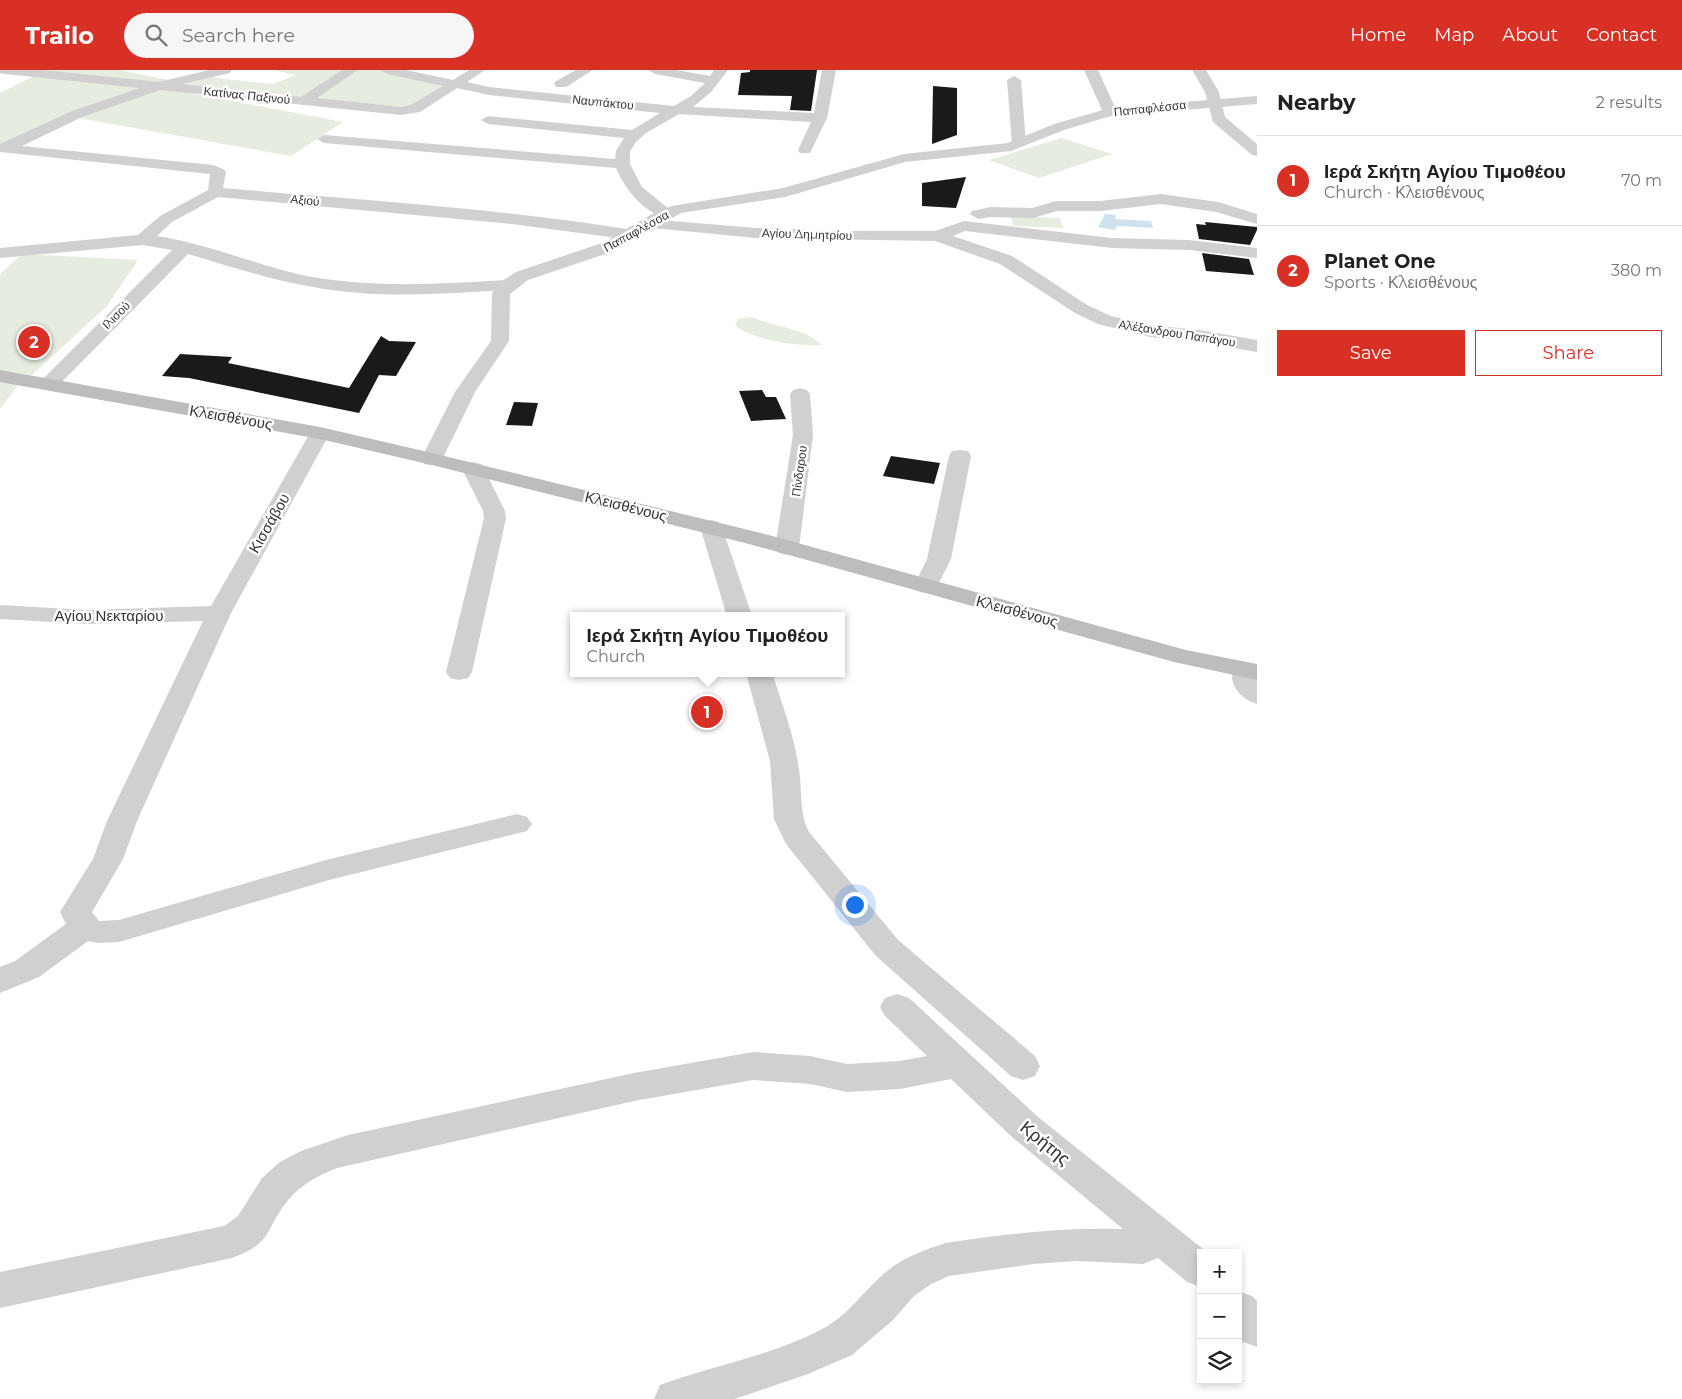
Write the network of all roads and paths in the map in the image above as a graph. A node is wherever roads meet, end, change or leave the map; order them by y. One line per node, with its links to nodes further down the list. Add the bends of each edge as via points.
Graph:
1 (2, 70): 18 (street, Κατίνας Παξινού)
2 (129, 70): 15 (street)
3 (225, 70): 15 (street)
4 (351, 70): 20 (street)
5 (387, 70): 16 (street, Ναυπάκτου)
6 (478, 70): 16 (street, Κατίνας Παξινού)
7 (586, 70): 17 (street)
8 (657, 70): 9 (street); 13 (street)
9 (662, 70)
10 (829, 70): 24 (street)
11 (1091, 70): 23 (street)
12 (1198, 70): 21 (street)
13 (720, 78): 22 (street, via 697,98)
14 (1014, 80): 28 (street)
15 (183, 81): 18 (street)
16 (456, 84): 20 (street, Κατίνας Παξινού, via 410,110); 22 (street, Ναυπάκτου, via 489,91)
17 (561, 84)
18 (159, 86): 20 (street, Κατίνας Παξινού); 29 (street, via 77,114)
19 (1257, 100): 21 (street, Παπαφλέσσα)
20 (302, 101)
21 (1216, 102): 23 (street, Παπαφλέσσα); 31 (street, via 1214,109 1218,119)
22 (674, 110): 24 (street, Ναυπάκτου, via 720,108); 26 (street)
23 (1110, 112): 28 (street, Παπαφλέσσα, via 1059,127)
24 (820, 118): 30 (street)
25 (488, 120): 26 (street)
26 (635, 135): 32 (street, via 622,153)
27 (324, 139): 32 (street)
28 (1019, 144): 34 (street, Παπαφλέσσα, via 997,150 904,158 792,190)
29 (3, 148): 33 (street, via 213,170 218,172)
30 (804, 150)
31 (1257, 152)
32 (621, 164): 34 (street, via 635,189 650,204)
33 (215, 192): 38 (street, Αξιού, via 512,219); 40 (street, via 166,219)
34 (666, 213): 36 (street, Παπαφλέσσα)
35 (1257, 219): 37 (street, Αγίου Δημητρίου, via 1206,205 1150,199 1100,206 1056,206 1033,213 985,212)
36 (648, 224): 38 (street, Παπαφλέσσα); 39 (street, Αγίου Δημητρίου, via 794,235)
37 (964, 226): 39 (street, Αγίου Δημητρίου); 43 (street, Αγίου Δημητρίου, via 1112,243 1189,245)
38 (633, 235): 45 (street, Παπαφλέσσα, via 588,255 523,274)
39 (937, 236): 46 (street, Αλέξανδρου Παπάγου, via 1006,260 1081,309 1105,320 1150,331)
40 (144, 240): 41 (street); 42 (street)
41 (185, 248): 45 (street, via 295,278 349,287 411,290); 48 (street, Ιλισού)
42 (6, 253): 44 (street)
43 (1257, 253)
44 (0, 266)
45 (506, 285): 52 (street, via 500,293 500,341 469,384)
46 (1257, 346)
47 (0, 376): 48 (main road, Κλεισθένους)
48 (49, 384): 50 (main road, Κλεισθένους)
49 (800, 394): 55 (street, Πίνδαρου, via 803,435)
50 (320, 433): 52 (main road, Κλεισθένους); 58 (street, Κισσάβου)
51 (960, 456): 56 (street, via 939,560)
52 (432, 459): 53 (main road, Κλεισθένους)
53 (473, 468): 54 (main road, Κλεισθένους); 61 (street, via 495,518)
54 (711, 527): 55 (main road, Κλεισθένους); 57 (street)
55 (787, 548): 56 (main road, Κλεισθένους)
56 (926, 586): 60 (main road, Κλεισθένους, via 1183,656)
57 (739, 612)
58 (219, 613): 59 (street, Αγίου Νεκταρίου); 65 (street, Κισσάβου, via 122,820 108,859 76,912)
59 (2, 616)
60 (1251, 671): 63 (street, via 1244,680)
61 (459, 672)
62 (760, 677): 69 (street, via 786,773 784,807 797,837 887,948)
63 (1257, 696)
64 (517, 824): 65 (street, via 326,870 119,931 100,934)
65 (84, 927): 66 (street, via 27,969)
66 (0, 981)
67 (896, 1007): 68 (street, Κρήτης)
68 (958, 1064): 70 (street, Κρήτης, via 1025,1128); 72 (street, via 900,1075 847,1078 810,1070 754,1066 634,1087 348,1150 315,1159 285,1180 269,1198 251,1231 232,1241)
69 (1023, 1066)
70 (1163, 1238): 71 (street, Κρήτης); 75 (street, via 1143,1247 1077,1244 945,1260 917,1272 900,1284 838,1342 793,1361)
71 (1197, 1267)
72 (0, 1290)
73 (1242, 1313): 74 (street)
74 (1257, 1328)
75 (675, 1399)

